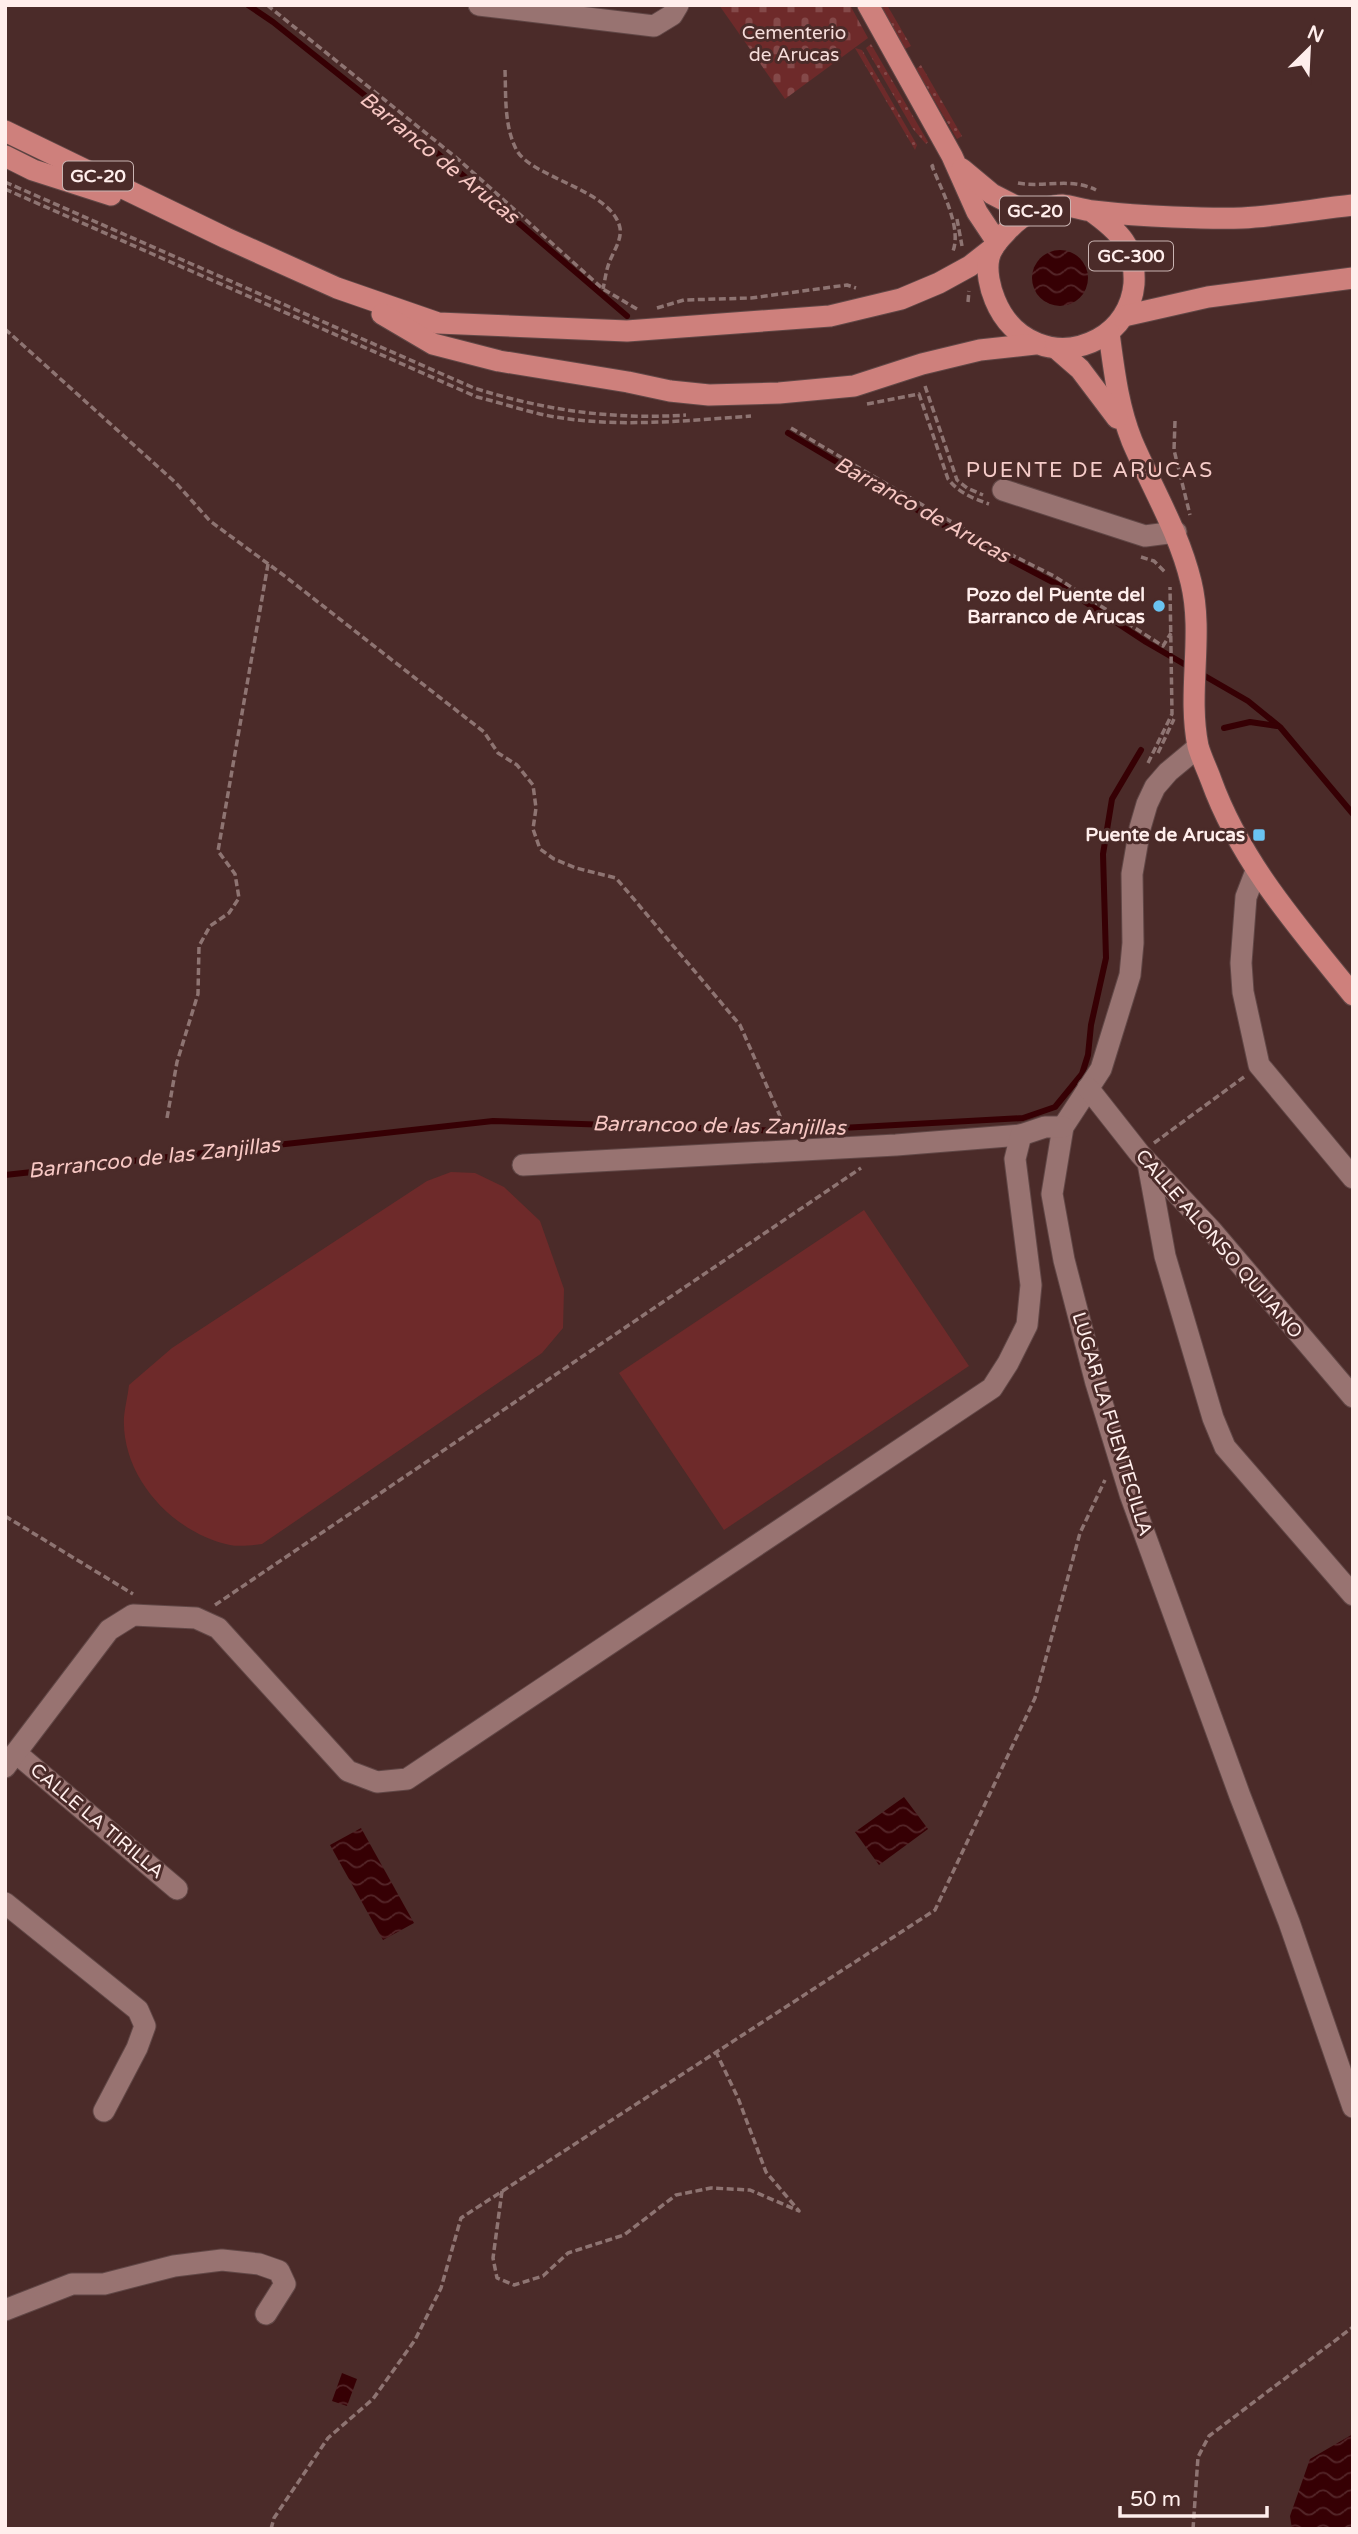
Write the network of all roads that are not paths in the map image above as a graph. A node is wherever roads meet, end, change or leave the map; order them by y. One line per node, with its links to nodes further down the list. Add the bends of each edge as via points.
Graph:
1 (479, 5): 2 (street, via 654,26 672,15)
2 (678, 5)
3 (868, 5): 6 (main road)
4 (5, 131): 10 (main road, GC-20)
5 (5, 156): 10 (main road, via 33,170)
6 (958, 166): 9 (main road, via 992,194); 11 (main road)
7 (1353, 205): 8 (main road, via 1242,218)
8 (1091, 211): 9 (main road, GC-20, via 1060,205); 14 (main road, GC-300, via 1116,228 1129,248 1135,272 1133,297)
9 (1028, 213): 11 (main road, GC-20)
10 (190, 220): 13 (main road, GC-20)
11 (995, 245): 13 (main road, GC-20, via 960,264 939,283 901,299 830,316 627,331 438,323); 16 (main road, via 988,268 1001,316)
12 (1353, 278): 14 (main road, via 1208,297)
13 (337, 288): 16 (main road, via 433,344 499,361 709,395 853,386 968,353)
14 (1124, 316): 15 (main road)
15 (1109, 333): 17 (main road, via 1084,346); 18 (main road, via 1116,393)
16 (1035, 344): 17 (main road)
17 (1057, 349): 18 (main road, via 1080,369)
18 (1132, 440): 20 (main road)
19 (998, 498): 20 (street, via 1145,536)
20 (1176, 532): 21 (main road, via 1191,582 1185,599)
21 (1198, 747): 22 (main road, via 1215,793); 24 (street, LUGAR LA FUENTECILLA, via 1168,772 1147,804 1132,874 1130,975 1101,1069)
22 (1256, 871): 23 (main road); 29 (street, via 1246,897 1241,963 1259,1065)
23 (1353, 995)
24 (1088, 1088): 25 (street, LUGAR LA FUENTECILLA); 27 (street, CALLE ALONSO QUIJANO)
25 (1063, 1127): 26 (street); 35 (street, LUGAR LA FUENTECILLA, via 1052,1194 1067,1273 1130,1494)
26 (1021, 1135): 28 (street); 32 (street, via 1015,1159 1031,1285 1027,1325 992,1388 407,1779 377,1782 348,1771 218,1628 196,1618 134,1615 110,1630)
27 (1144, 1159): 30 (street, CALLE ALONSO QUIJANO, via 1212,1231); 31 (street, via 1165,1256 1225,1447)
28 (523, 1165)
29 (1353, 1178)
30 (1353, 1397)
31 (1353, 1595)
32 (11, 1760): 33 (street, CALLE LA TIRILLA)
33 (177, 1889)
34 (5, 1903): 36 (street, via 138,2010 145,2026)
35 (1353, 2107)
36 (104, 2111)
37 (5, 2310): 38 (street, via 72,2284 104,2284 174,2266 222,2260 279,2271 285,2284)
38 (267, 2314)

